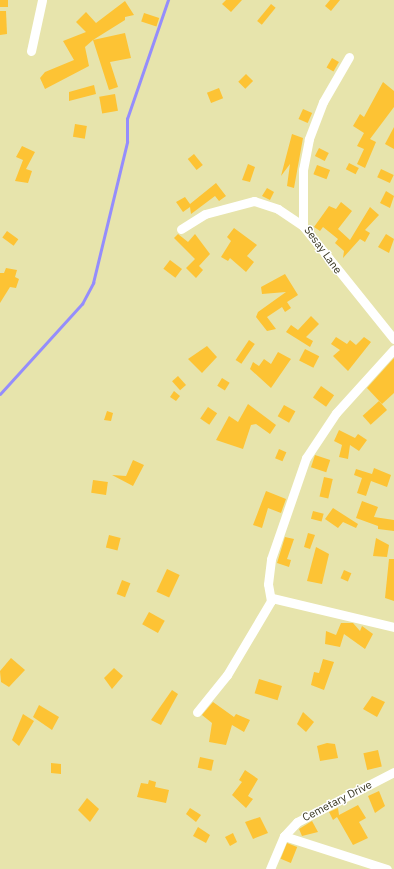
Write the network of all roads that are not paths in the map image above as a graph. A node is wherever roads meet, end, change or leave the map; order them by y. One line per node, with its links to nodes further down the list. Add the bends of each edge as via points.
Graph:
1 (42, 0): 2 (street)
2 (30, 51)
3 (349, 57): 4 (street, Sesay Lane, via 323,102 309,139 303,170)
4 (303, 226): 5 (street, via 278,210 254,201 205,214); 6 (street, Sesay Lane)
5 (181, 228)
6 (394, 339)
7 (394, 348): 8 (street, via 336,413 306,458 271,559 268,584)
8 (272, 598): 9 (street); 10 (street, via 227,675)
9 (394, 627)
10 (197, 712)
11 (394, 772): 12 (street, Cemetary Drive, via 297,822)
12 (284, 836): 13 (street); 14 (street)
13 (270, 869)
14 (387, 869)

